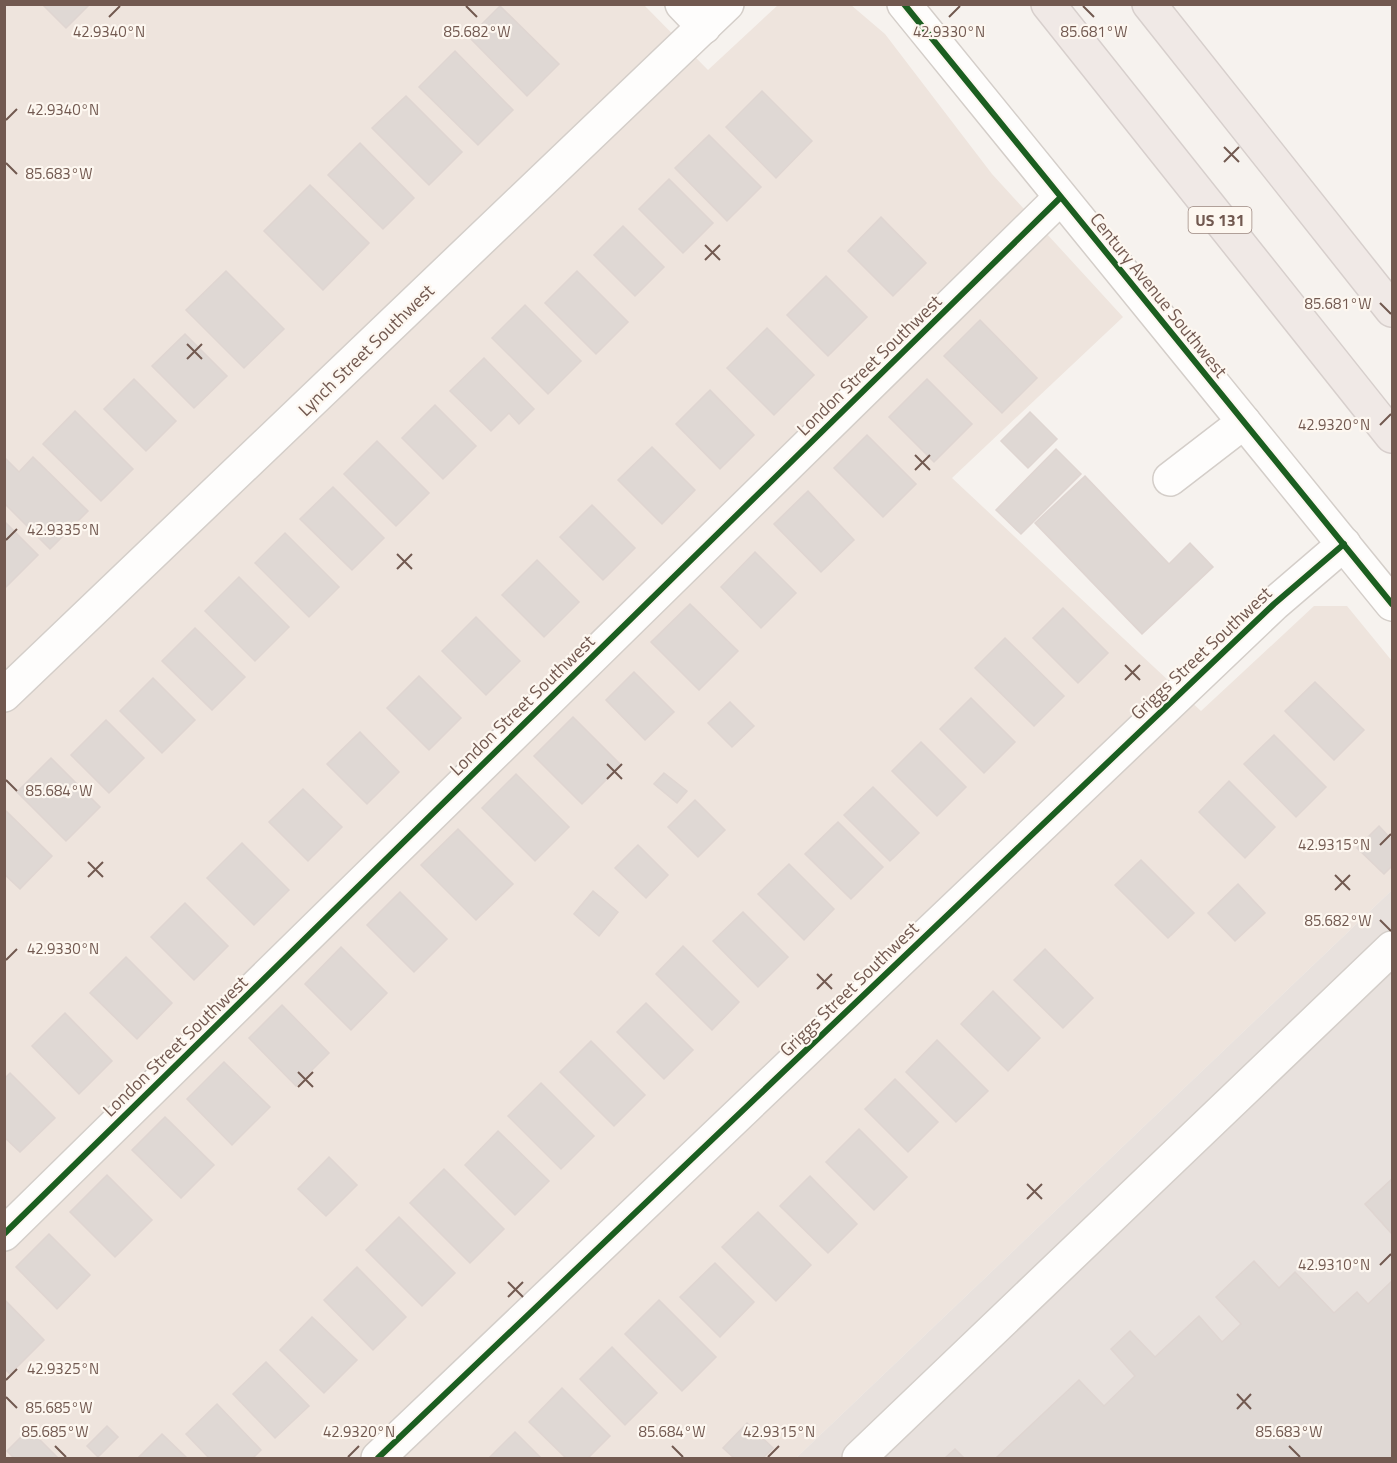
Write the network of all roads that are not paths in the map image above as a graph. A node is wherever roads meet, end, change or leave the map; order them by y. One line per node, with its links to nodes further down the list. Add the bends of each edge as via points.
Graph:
1 (727, 4): 5 (street, Lynch Street Southwest)
2 (904, 4): 6 (street, Century Avenue Southwest)
3 (1048, 4): 9 (highway, US 131)
4 (1149, 4): 7 (highway)
5 (693, 16): 13 (street, Lynch Street Southwest)
6 (1060, 198): 8 (street, Century Avenue Southwest); 15 (street, London Street Southwest)
7 (1392, 310)
8 (1244, 422): 10 (street); 11 (street, Century Avenue Southwest)
9 (1392, 436)
10 (1170, 479)
11 (1344, 544): 12 (street, Century Avenue Southwest); 16 (street, Griggs Street Southwest, via 1274,604)
12 (1392, 604)
13 (4, 695)
14 (1392, 948): 17 (street)
15 (4, 1234)
16 (378, 1458)
17 (859, 1458)

